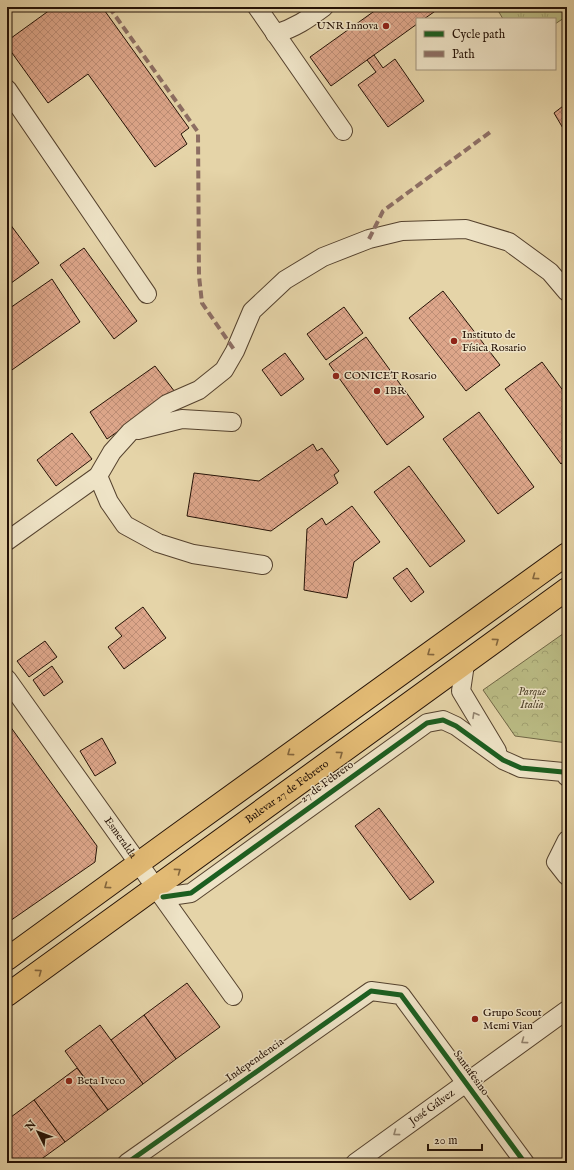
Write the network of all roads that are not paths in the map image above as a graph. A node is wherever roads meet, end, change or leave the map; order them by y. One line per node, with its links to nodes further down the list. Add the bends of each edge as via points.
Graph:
1 (257, 7): 3 (street)
2 (324, 7): 3 (street, via 301,24)
3 (275, 34): 6 (street)
4 (7, 89): 5 (street)
5 (13, 110): 8 (street)
6 (343, 131)
7 (567, 292): 10 (street, via 550,272 509,242 466,229 402,231 369,239 323,257 285,280 252,311 236,351 224,370 199,390 167,404)
8 (147, 294)
9 (232, 422): 10 (street, via 182,419)
10 (130, 432): 11 (street, via 112,452)
11 (98, 476): 12 (street); 14 (street, via 109,502 125,525 158,543 193,554)
12 (7, 541)
13 (567, 554): 21 (main road, one-way to 21)
14 (263, 565)
15 (567, 589): 16 (main road, Bulevar 27 de Febrero, one-way to 15)
16 (465, 664): 18 (street, one-way to 16, via 461,691); 23 (main road, Bulevar 27 de Febrero, one-way to 16)
17 (7, 679): 21 (street, Esmeralda)
18 (503, 760): 19 (street, 27 de Febrero, via 521,768); 23 (street, 27 de Febrero, via 456,726 443,720 427,723 191,893)
19 (565, 774)
20 (567, 840): 22 (street, via 556,862)
21 (138, 863): 23 (street, Esmeralda); 24 (main road, one-way to 24)
22 (567, 876)
23 (159, 892): 25 (main road, Bulevar 27 de Febrero, one-way to 23); 27 (street, Esmeralda)
24 (7, 959)
25 (7, 995)
26 (401, 995): 29 (street, Santafesino); 31 (street, Independencia, via 371,991)
27 (233, 996)
28 (567, 1010): 29 (street, José Gálvez, one-way to 29)
29 (466, 1083): 30 (street, José Gálvez, one-way to 30); 32 (street, Santafesino)
30 (357, 1162)
31 (127, 1163)
32 (525, 1163)

